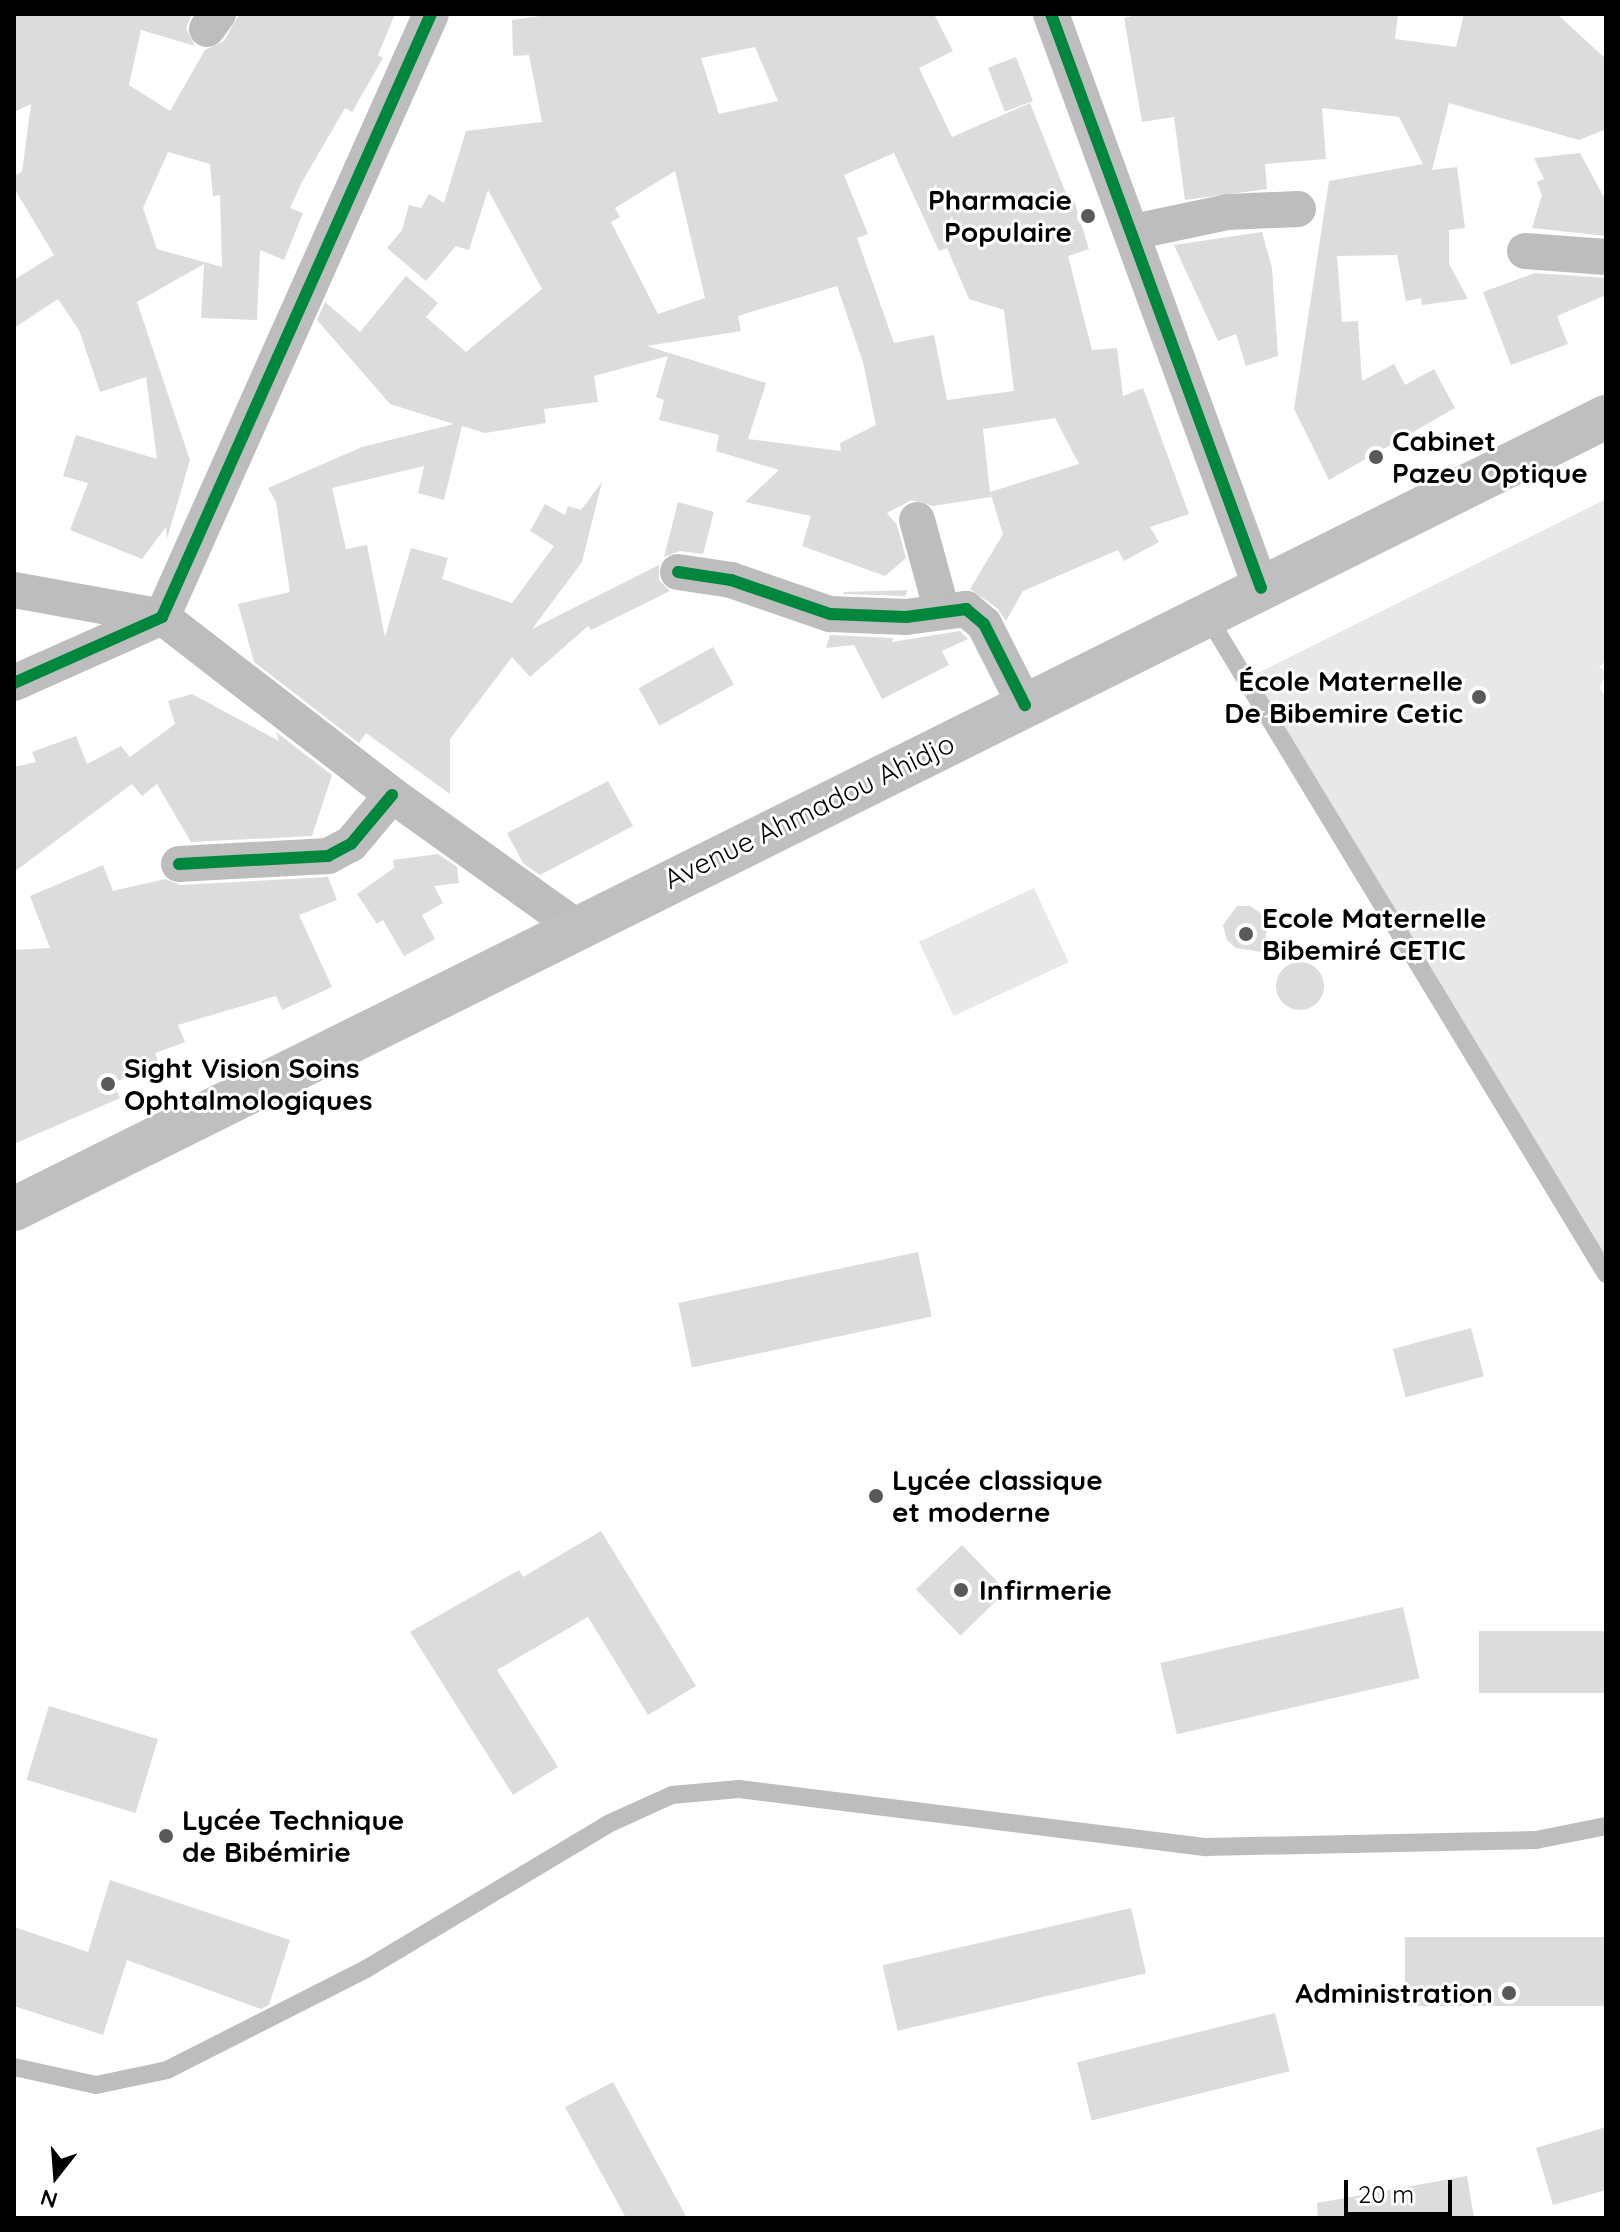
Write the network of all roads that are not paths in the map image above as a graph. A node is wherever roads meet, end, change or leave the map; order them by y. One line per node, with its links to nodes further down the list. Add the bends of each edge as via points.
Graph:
1 (431, 14): 14 (street)
2 (1051, 14): 4 (street)
3 (1298, 209): 4 (street, via 1228,212)
4 (1133, 232): 10 (street)
5 (1525, 251): 6 (street)
6 (1606, 257)
7 (1606, 417): 10 (main road, Avenue Ahmadou Ahidjo)
8 (917, 520): 12 (street)
9 (678, 572): 12 (street, via 731,580 830,614 906,617)
10 (1261, 588): 13 (main road, Avenue Ahmadou Ahidjo)
11 (14, 590): 14 (street)
12 (941, 608): 16 (street, via 966,609 984,624)
13 (1206, 614): 16 (main road, Avenue Ahmadou Ahidjo); 21 (lane)
14 (162, 617): 15 (street); 17 (street)
15 (14, 683)
16 (1025, 705): 19 (main road, Avenue Ahmadou Ahidjo)
17 (392, 795): 18 (street, via 351,844 328,856); 19 (street)
18 (179, 864)
19 (575, 926): 20 (main road, Avenue Ahmadou Ahidjo)
20 (14, 1209)
21 (1606, 1274)
22 (1606, 1826): 23 (lane, via 1536,1840 1206,1847 755,1791 672,1795 608,1824 366,1969 167,2070 96,2085)
23 (14, 2067)

